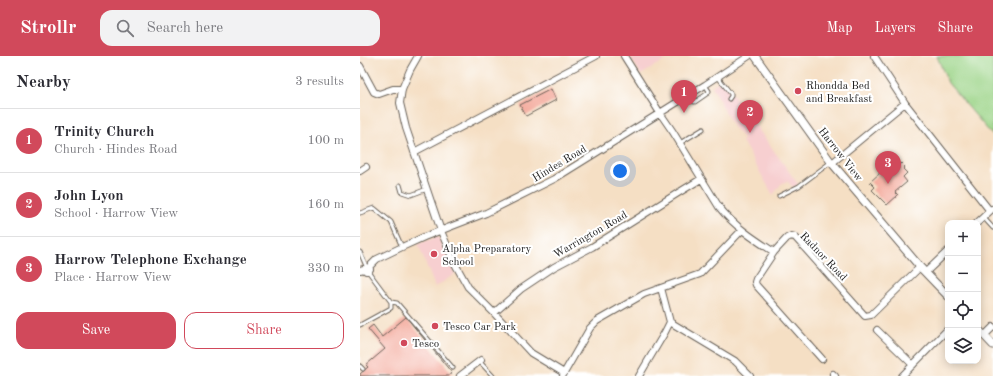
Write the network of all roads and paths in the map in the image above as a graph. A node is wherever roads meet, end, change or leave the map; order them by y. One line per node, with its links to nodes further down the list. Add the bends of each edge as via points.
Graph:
1 (596, 56): 17 (street)
2 (624, 56): 14 (street)
3 (749, 56): 9 (street, Hindes Road)
4 (755, 56): 18 (street, Harrow View)
5 (874, 56): 13 (street)
6 (416, 57): 11 (street)
7 (360, 66): 8 (street)
8 (365, 76): 10 (street); 11 (street, via 374,92 379,94)
9 (718, 77): 12 (lane, via 730,94); 14 (street, Hindes Road)
10 (360, 81)
11 (402, 89): 17 (street, via 400,103)
12 (729, 99)
13 (905, 103): 18 (street); 25 (street)
14 (660, 113): 16 (street); 31 (street, Hindes Road, via 549,182 486,214)
15 (704, 129): 16 (lane)
16 (680, 142): 21 (street)
17 (414, 152): 23 (street)
18 (832, 163): 24 (lane, via 800,186); 37 (street, Harrow View)
19 (366, 167): 20 (street)
20 (360, 171)
21 (702, 179): 30 (street, via 724,214); 41 (street, Warrington Road, via 592,247 554,267 520,289)
22 (400, 185): 23 (lane, via 402,192 412,195)
23 (427, 189): 31 (street)
24 (779, 196)
25 (991, 209): 27 (street)
26 (360, 213): 32 (lane, via 374,208 391,222)
27 (983, 217): 28 (street); 29 (lane)
28 (980, 220)
29 (993, 228)
30 (742, 230): 34 (street); 38 (street, via 700,274)
31 (441, 231): 32 (street, Hindes Road); 41 (street, via 468,287)
32 (402, 247): 36 (street, Hindes Road, via 377,259)
33 (360, 252): 36 (lane)
34 (774, 252): 37 (street, Radnor Road, via 787,238 795,237 865,316 871,315); 50 (street, via 756,279 756,285)
35 (945, 253): 37 (street)
36 (365, 269): 40 (lane)
37 (923, 270): 39 (street, Harrow View)
38 (661, 288): 42 (street); 56 (street, via 644,294 597,321 590,328)
39 (945, 293)
40 (391, 302): 43 (lane, via 390,308); 54 (lane, via 397,303)
41 (494, 313): 56 (street, via 531,353)
42 (670, 322): 59 (street); 60 (street, via 735,361)
43 (360, 325)
44 (993, 327): 48 (street)
45 (877, 330): 52 (street)
46 (945, 332): 52 (street)
47 (981, 332): 48 (street)
48 (984, 336): 49 (street)
49 (993, 345)
50 (822, 359)
51 (480, 360): 57 (street); 58 (lane)
52 (913, 365): 61 (street)
53 (360, 366): 55 (lane)
54 (453, 368)
55 (363, 369)
56 (563, 375)
57 (460, 376)
58 (492, 376)
59 (639, 376)
60 (750, 376)
61 (902, 376)

